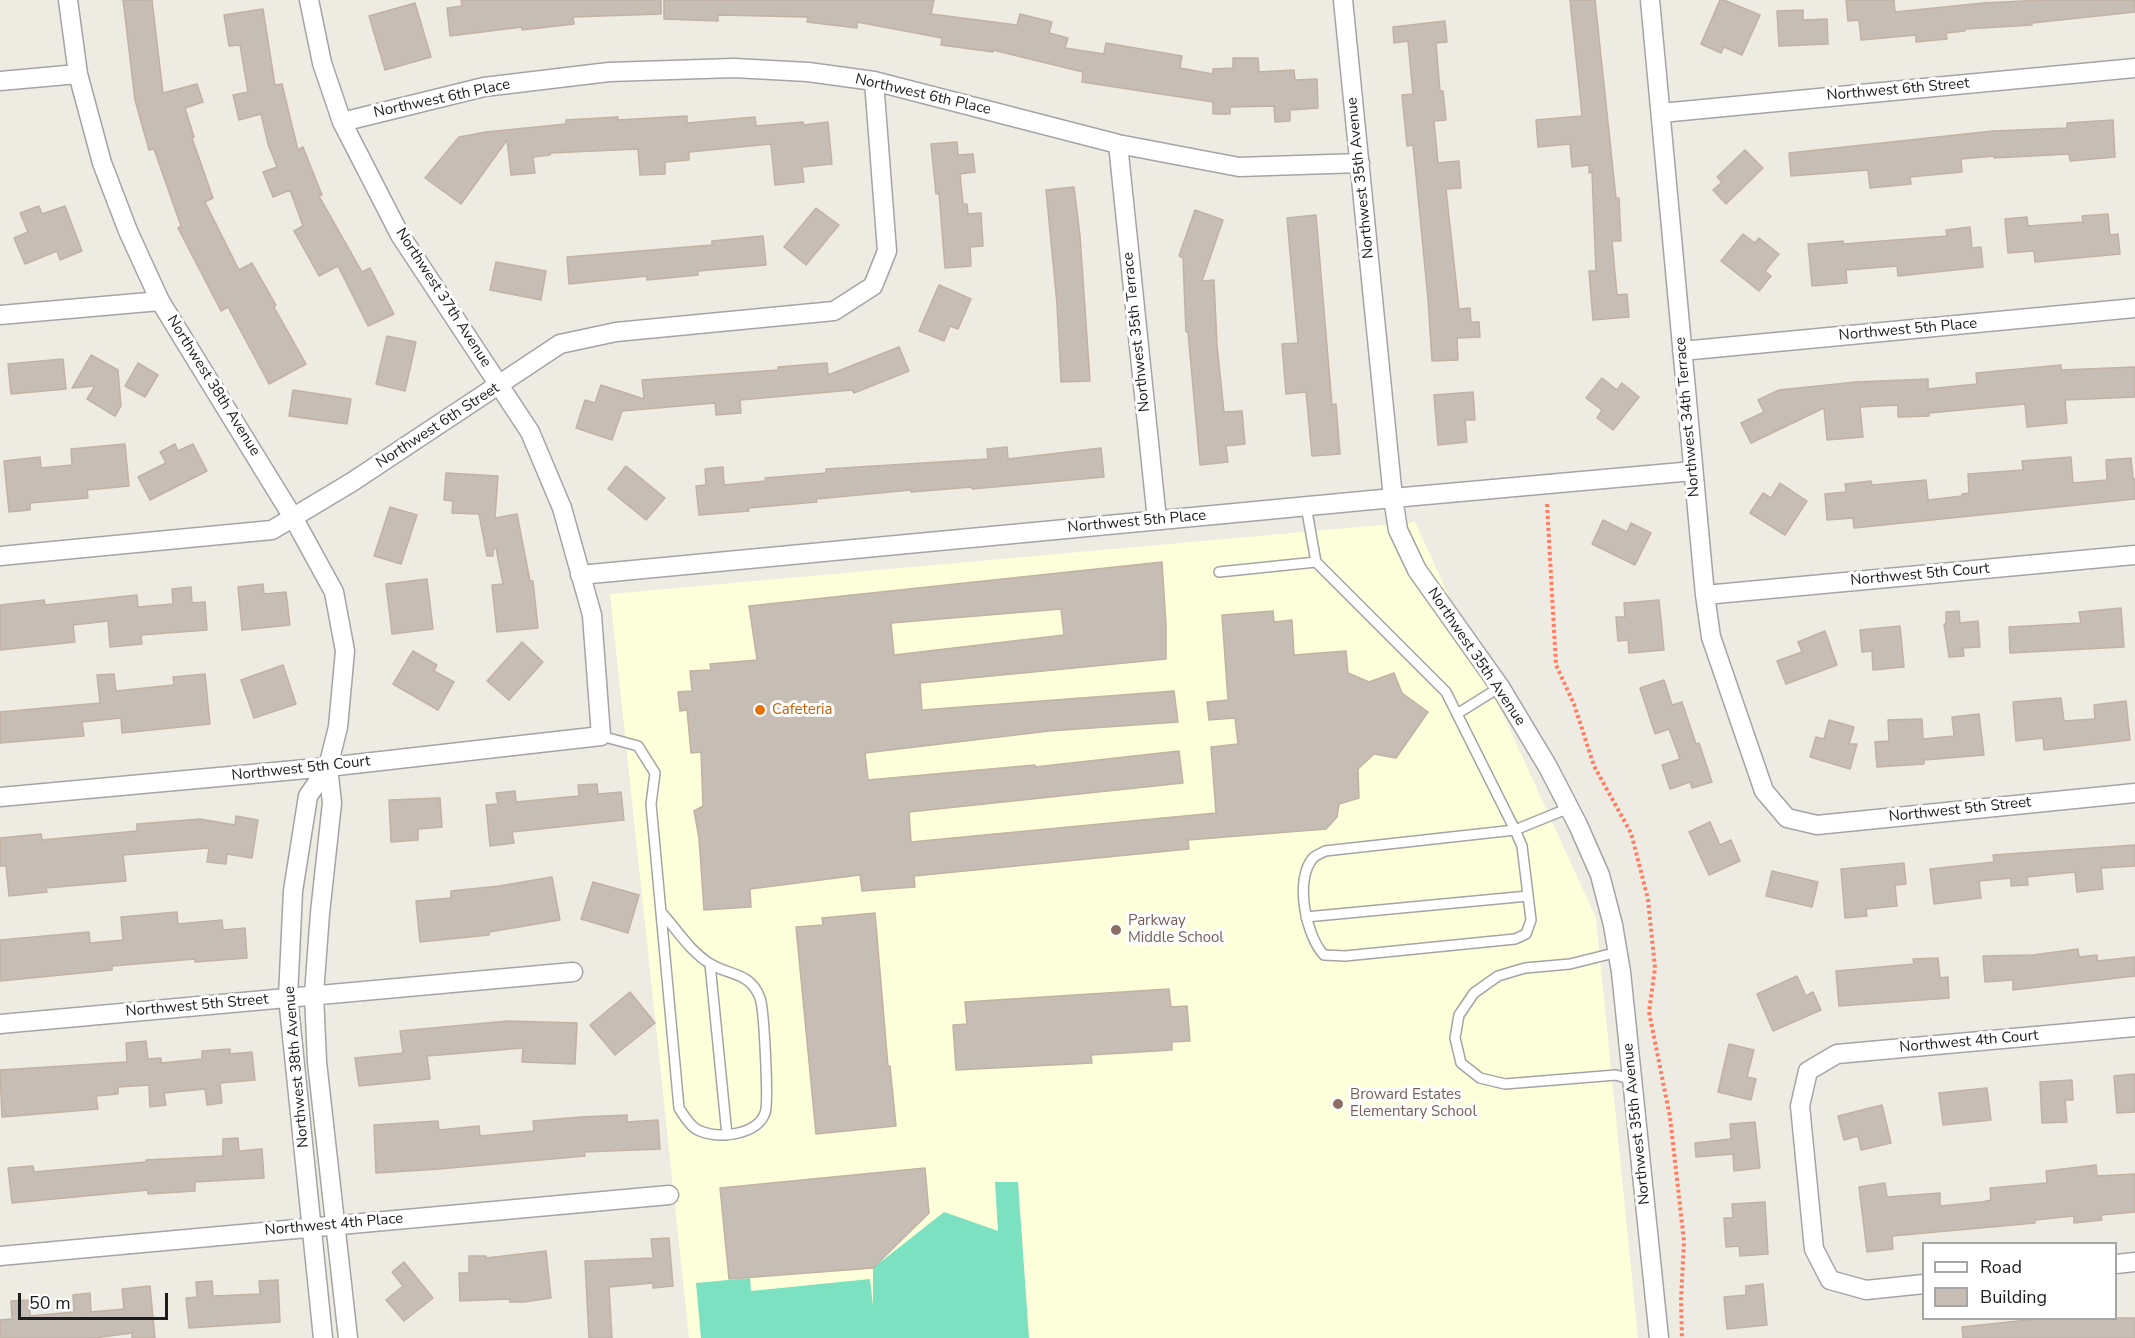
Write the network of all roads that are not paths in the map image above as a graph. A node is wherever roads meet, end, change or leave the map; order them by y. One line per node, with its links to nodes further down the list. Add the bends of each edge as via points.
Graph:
1 (68, 0): 6 (street, Northwest 38th Avenue)
2 (309, 0): 10 (street, Northwest 37th Avenue, via 322,63)
3 (1343, 0): 12 (street, Northwest 35th Avenue)
4 (1650, 0): 9 (street, Northwest 34th Terrace)
5 (2135, 68): 9 (street, Northwest 6th Street)
6 (78, 74): 7 (street); 13 (street, Northwest 38th Avenue, via 102,163)
7 (0, 81)
8 (874, 81): 10 (street, Northwest 6th Place, via 734,68 609,72 484,87); 11 (street, Northwest 6th Place); 17 (street, Northwest 6th Street, via 887,251 873,286 834,311 616,332 560,344)
9 (1661, 113): 16 (street, Northwest 34th Terrace)
10 (342, 122): 17 (street, Northwest 37th Avenue, via 400,236)
11 (1118, 144): 12 (street, Northwest 6th Place, via 1239,167); 22 (street, Northwest 35th Terrace)
12 (1360, 163): 19 (street, Northwest 35th Avenue)
13 (160, 301): 15 (street); 21 (street, Northwest 38th Avenue)
14 (2135, 308): 16 (street, Northwest 5th Place)
15 (0, 315)
16 (1682, 351): 18 (street, Northwest 34th Terrace)
17 (500, 385): 21 (street, Northwest 6th Street); 27 (street, Northwest 37th Avenue, via 530,432 553,486)
18 (1693, 471): 19 (street, Northwest 5th Place); 28 (street, Northwest 34th Terrace)
19 (1393, 498): 20 (street, Northwest 5th Place); 29 (street, Northwest 35th Avenue, via 1398,531 1417,570)
20 (1306, 506): 22 (street, Northwest 5th Place); 25 (lane)
21 (294, 519): 24 (street, Northwest 6th Street, via 272,530); 32 (street, Northwest 38th Avenue, via 334,592 345,651 338,727)
22 (1157, 520): 27 (street, Northwest 5th Place)
23 (2135, 555): 28 (street, Northwest 5th Court)
24 (0, 556)
25 (1316, 562): 26 (lane); 30 (lane, via 1446,692)
26 (1219, 572)
27 (580, 575): 31 (street, Northwest 37th Avenue, via 592,615)
28 (1705, 595): 36 (street, Northwest 34th Terrace, via 1711,637 1764,791)
29 (1500, 687): 30 (lane); 35 (street, Northwest 35th Avenue)
30 (1457, 714): 37 (lane)
31 (601, 736): 32 (street, Northwest 5th Court); 39 (lane, via 638,746 655,773 651,804)
32 (328, 767): 34 (street, Northwest 5th Court); 44 (street, Northwest 38th Avenue, via 332,803); 45 (street, Northwest 38th Avenue, via 308,796 292,891)
33 (2135, 793): 36 (street, Northwest 5th Street, via 1817,825)
34 (0, 797)
35 (1569, 808): 37 (lane); 41 (street, Northwest 35th Avenue, via 1600,874)
36 (1786, 818)
37 (1515, 830): 38 (lane, via 1522,846); 40 (lane, via 1325,851 1314,858 1305,873)
38 (1528, 896): 40 (lane); 40 (lane, via 1531,920 1526,934 1515,939 1345,956 1324,955 1315,946)
39 (663, 913): 42 (lane, via 692,949); 49 (lane, via 679,1108 700,1131)
40 (1306, 917)
41 (1618, 952): 48 (street, Northwest 35th Avenue); 48 (lane, via 1498,976 1474,993 1459,1016 1455,1038 1461,1063 1480,1078 1505,1084 1616,1075)
42 (710, 964): 49 (lane); 49 (lane, via 736,973 753,985 761,1000 765,1114 753,1129)
43 (573, 972): 44 (street, Northwest 5th Street)
44 (314, 994): 45 (street, Northwest 5th Street); 51 (street, Northwest 38th Avenue)
45 (288, 997): 46 (street, Northwest 5th Street); 52 (street, Northwest 38th Avenue)
46 (0, 1024)
47 (2135, 1026): 56 (street, Northwest 4th Court, via 1837,1054 1808,1071 1800,1106 1814,1250 1830,1280 1866,1290)
48 (1632, 1080): 59 (street, Northwest 35th Avenue)
49 (727, 1135)
50 (669, 1195): 51 (street, Northwest 4th Place)
51 (334, 1224): 52 (street, Northwest 4th Place); 58 (street, Northwest 38th Avenue)
52 (312, 1226): 53 (street, Northwest 4th Place); 57 (street, Northwest 38th Avenue)
53 (0, 1256)
54 (2135, 1262): 55 (street)
55 (2117, 1264)
56 (1922, 1284)
57 (323, 1338)
58 (348, 1338)
59 (1659, 1338)

